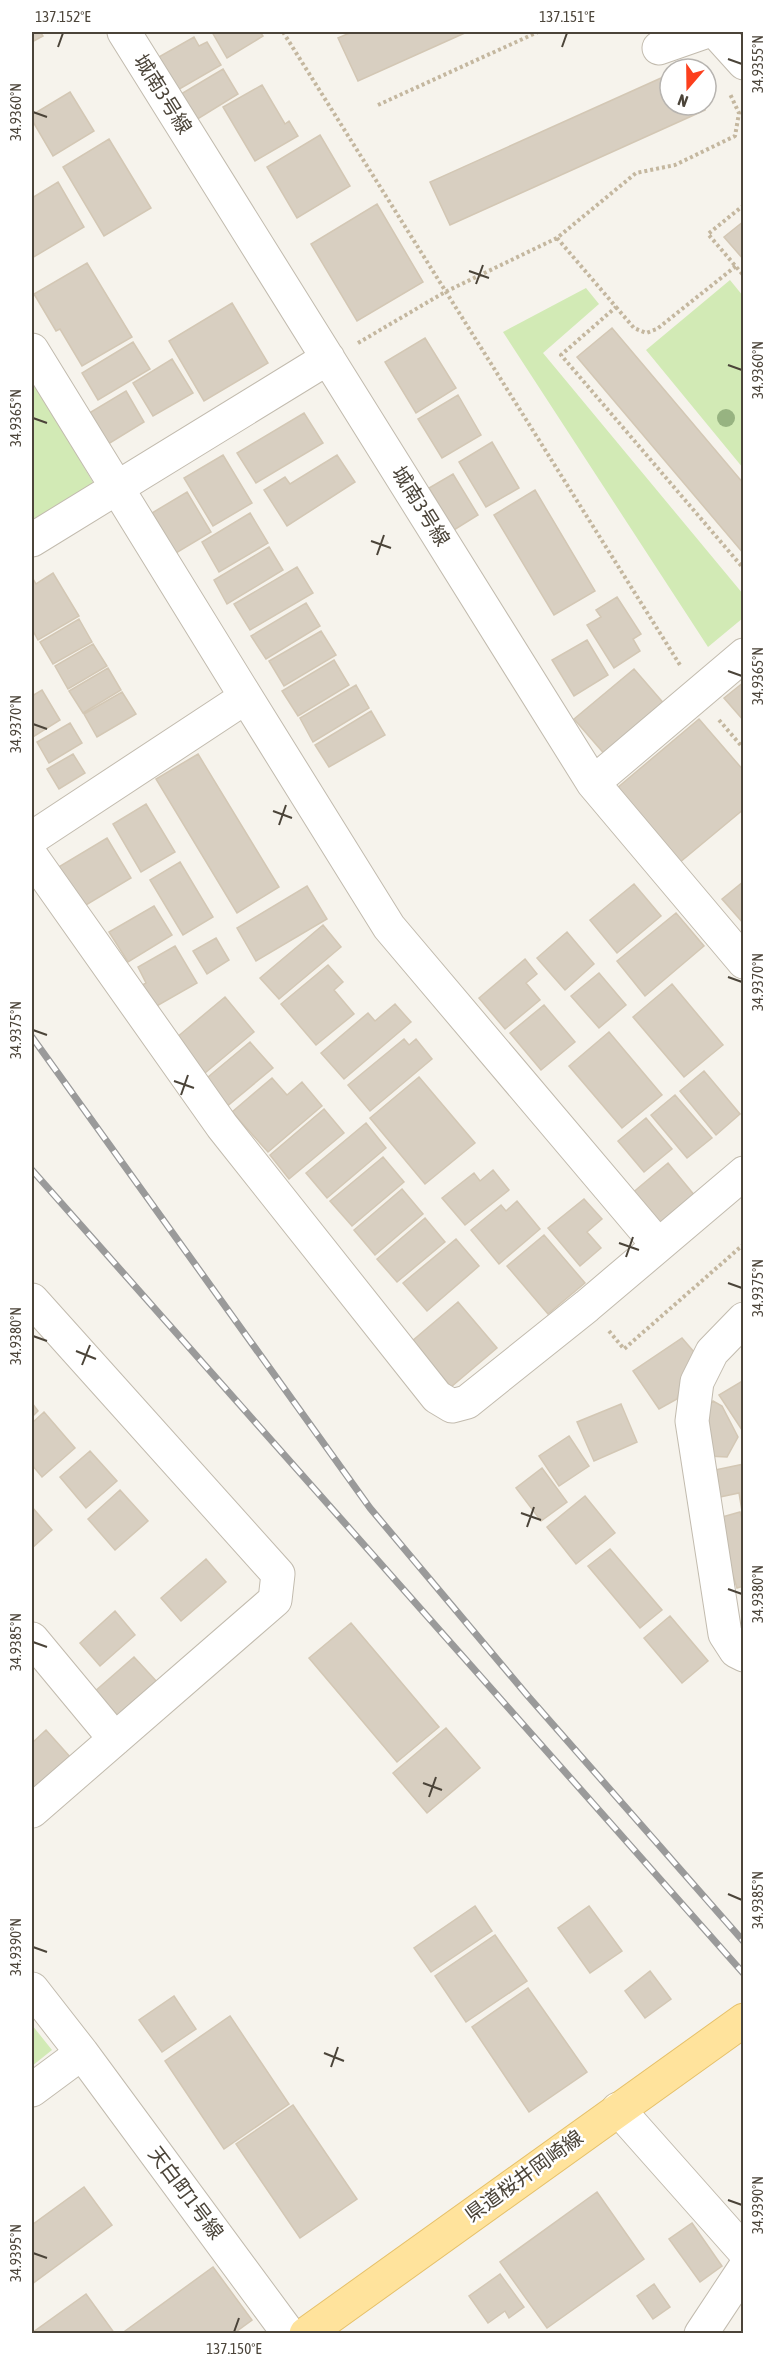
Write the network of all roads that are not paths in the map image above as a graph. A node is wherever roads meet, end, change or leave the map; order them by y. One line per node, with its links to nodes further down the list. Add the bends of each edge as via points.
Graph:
1 (124, 32): 7 (street, 城南3号線)
2 (705, 32): 4 (street)
3 (716, 32): 5 (street)
4 (659, 48)
5 (744, 63)
6 (32, 350): 8 (street)
7 (328, 358): 8 (street); 12 (street, 城南3号線)
8 (116, 489): 9 (street); 11 (street)
9 (32, 540)
10 (744, 655): 12 (street)
11 (246, 697): 13 (street); 17 (street, via 389,927)
12 (593, 783): 15 (street, 城南3号線)
13 (32, 838)
14 (32, 857): 17 (street, via 222,1126 437,1397 452,1406 467,1402)
15 (744, 962)
16 (744, 1173): 17 (street)
17 (658, 1245)
18 (32, 1300): 22 (street, via 278,1574 275,1600)
19 (744, 1319): 21 (street, via 712,1352 697,1382 692,1421 725,1634 736,1651)
20 (32, 1639): 22 (street)
21 (744, 1655)
22 (115, 1739): 23 (street)
23 (32, 1811)
24 (32, 1989): 26 (street, 天白町1号線)
25 (744, 2020): 28 (main road, 県道桜井岡崎線)
26 (82, 2053): 27 (street); 32 (street, 天白町1号線)
27 (32, 2090)
28 (618, 2109): 29 (street); 31 (main road, 県道桜井岡崎線)
29 (744, 2251)
30 (744, 2269): 33 (street)
31 (327, 2327)
32 (290, 2334)
33 (701, 2334)

